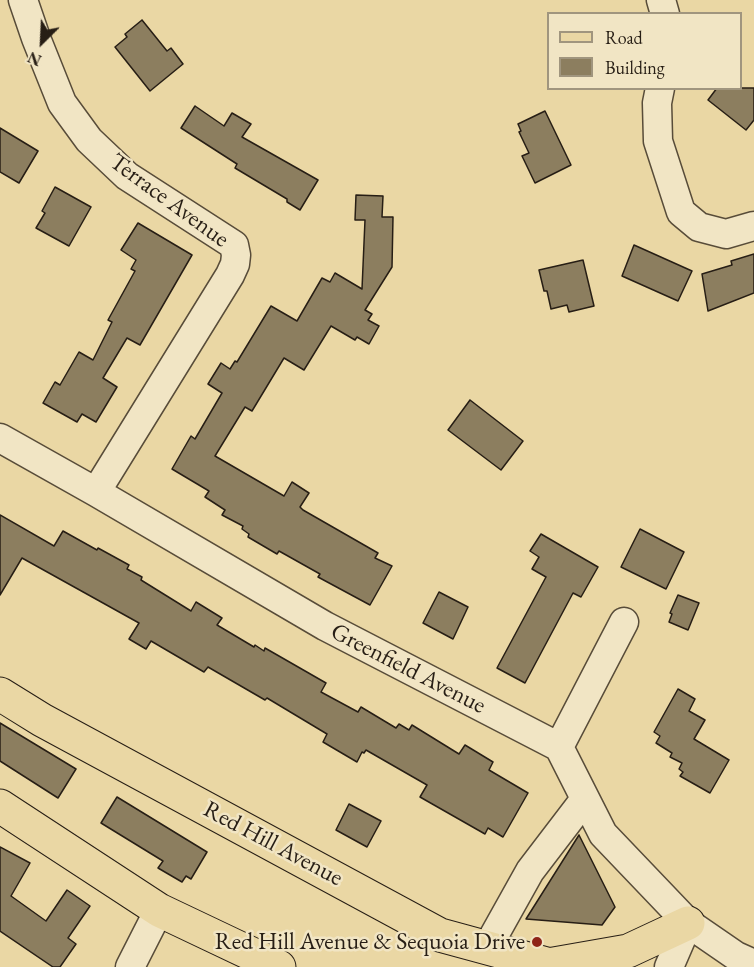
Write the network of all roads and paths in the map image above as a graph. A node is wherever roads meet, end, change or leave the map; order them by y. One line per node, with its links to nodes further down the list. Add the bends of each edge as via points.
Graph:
1 (23, 0): 5 (street, Terrace Avenue, via 62,103 89,140 127,176 234,245 236,255 231,275)
2 (660, 90): 3 (street, via 658,141 681,212 699,227 726,234)
3 (754, 226)
4 (0, 438): 5 (street, Greenfield Avenue)
5 (96, 492): 8 (street, Greenfield Avenue, via 325,626)
6 (624, 622): 8 (street)
7 (0, 694): 13 (main road, Red Hill Avenue, via 440,935)
8 (559, 747): 9 (street)
9 (585, 799): 12 (street, via 603,834); 13 (street, via 530,871)
10 (0, 806): 11 (main road)
11 (159, 910): 16 (street); 17 (main road)
12 (688, 923): 14 (street); 15 (main road, via 628,951); 18 (street)
13 (487, 948): 15 (main road, Red Hill Avenue)
14 (754, 964)
15 (553, 966)
16 (130, 967)
17 (279, 967)
18 (669, 967)

